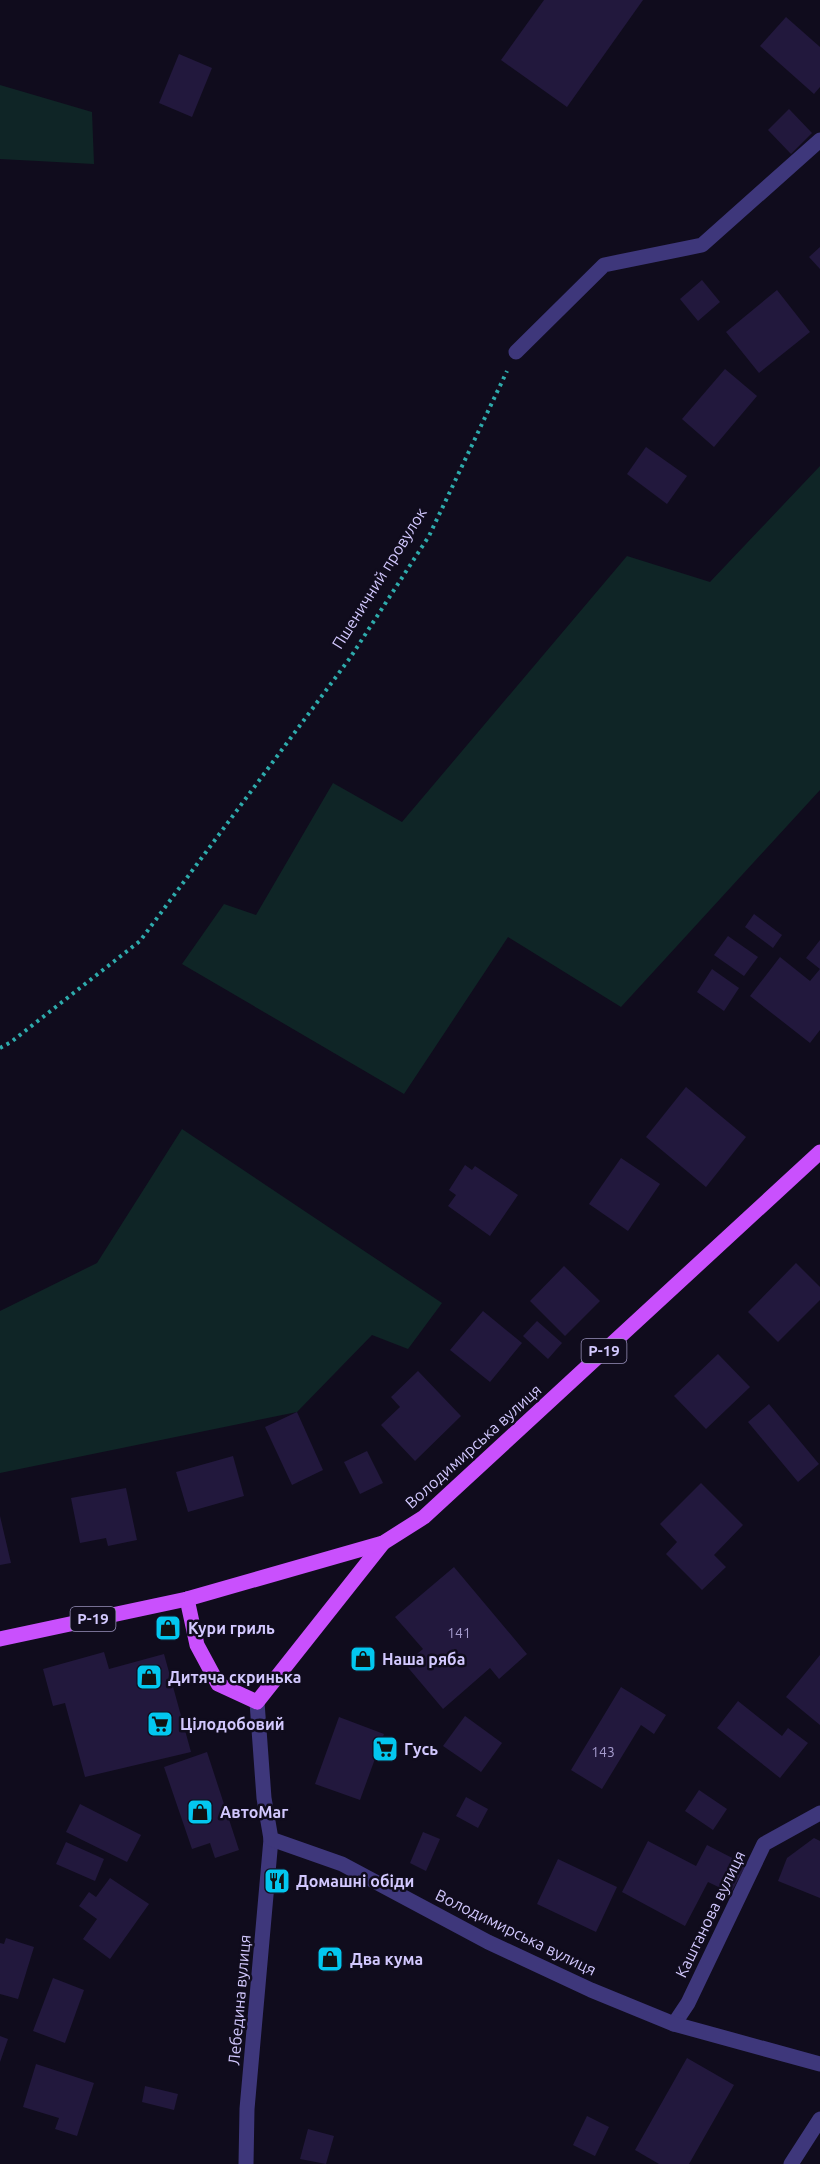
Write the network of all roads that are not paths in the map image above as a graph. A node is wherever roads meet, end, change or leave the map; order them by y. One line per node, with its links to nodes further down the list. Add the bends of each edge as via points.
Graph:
1 (820, 140): 2 (street, via 702,245 604,265)
2 (516, 352)
3 (820, 1152): 4 (main road, Володимирська вулиця / Р-19, via 424,1517)
4 (382, 1543): 5 (main road, Володимирська вулиця / Р-19); 7 (main road)
5 (187, 1599): 6 (main road, Володимирська вулиця / Р-19); 7 (main road, via 196,1645 218,1684)
6 (0, 1639)
7 (256, 1702): 9 (street)
8 (820, 1813): 10 (street, Каштанова вулиця, via 764,1844 688,2003)
9 (271, 1839): 10 (street, Володимирська вулиця, via 342,1864 488,1942); 13 (street, Лебедина вулиця, via 247,2109)
10 (674, 2024): 11 (street, Володимирська вулиця)
11 (820, 2064)
12 (820, 2119): 14 (street)
13 (246, 2164)
14 (791, 2164)

